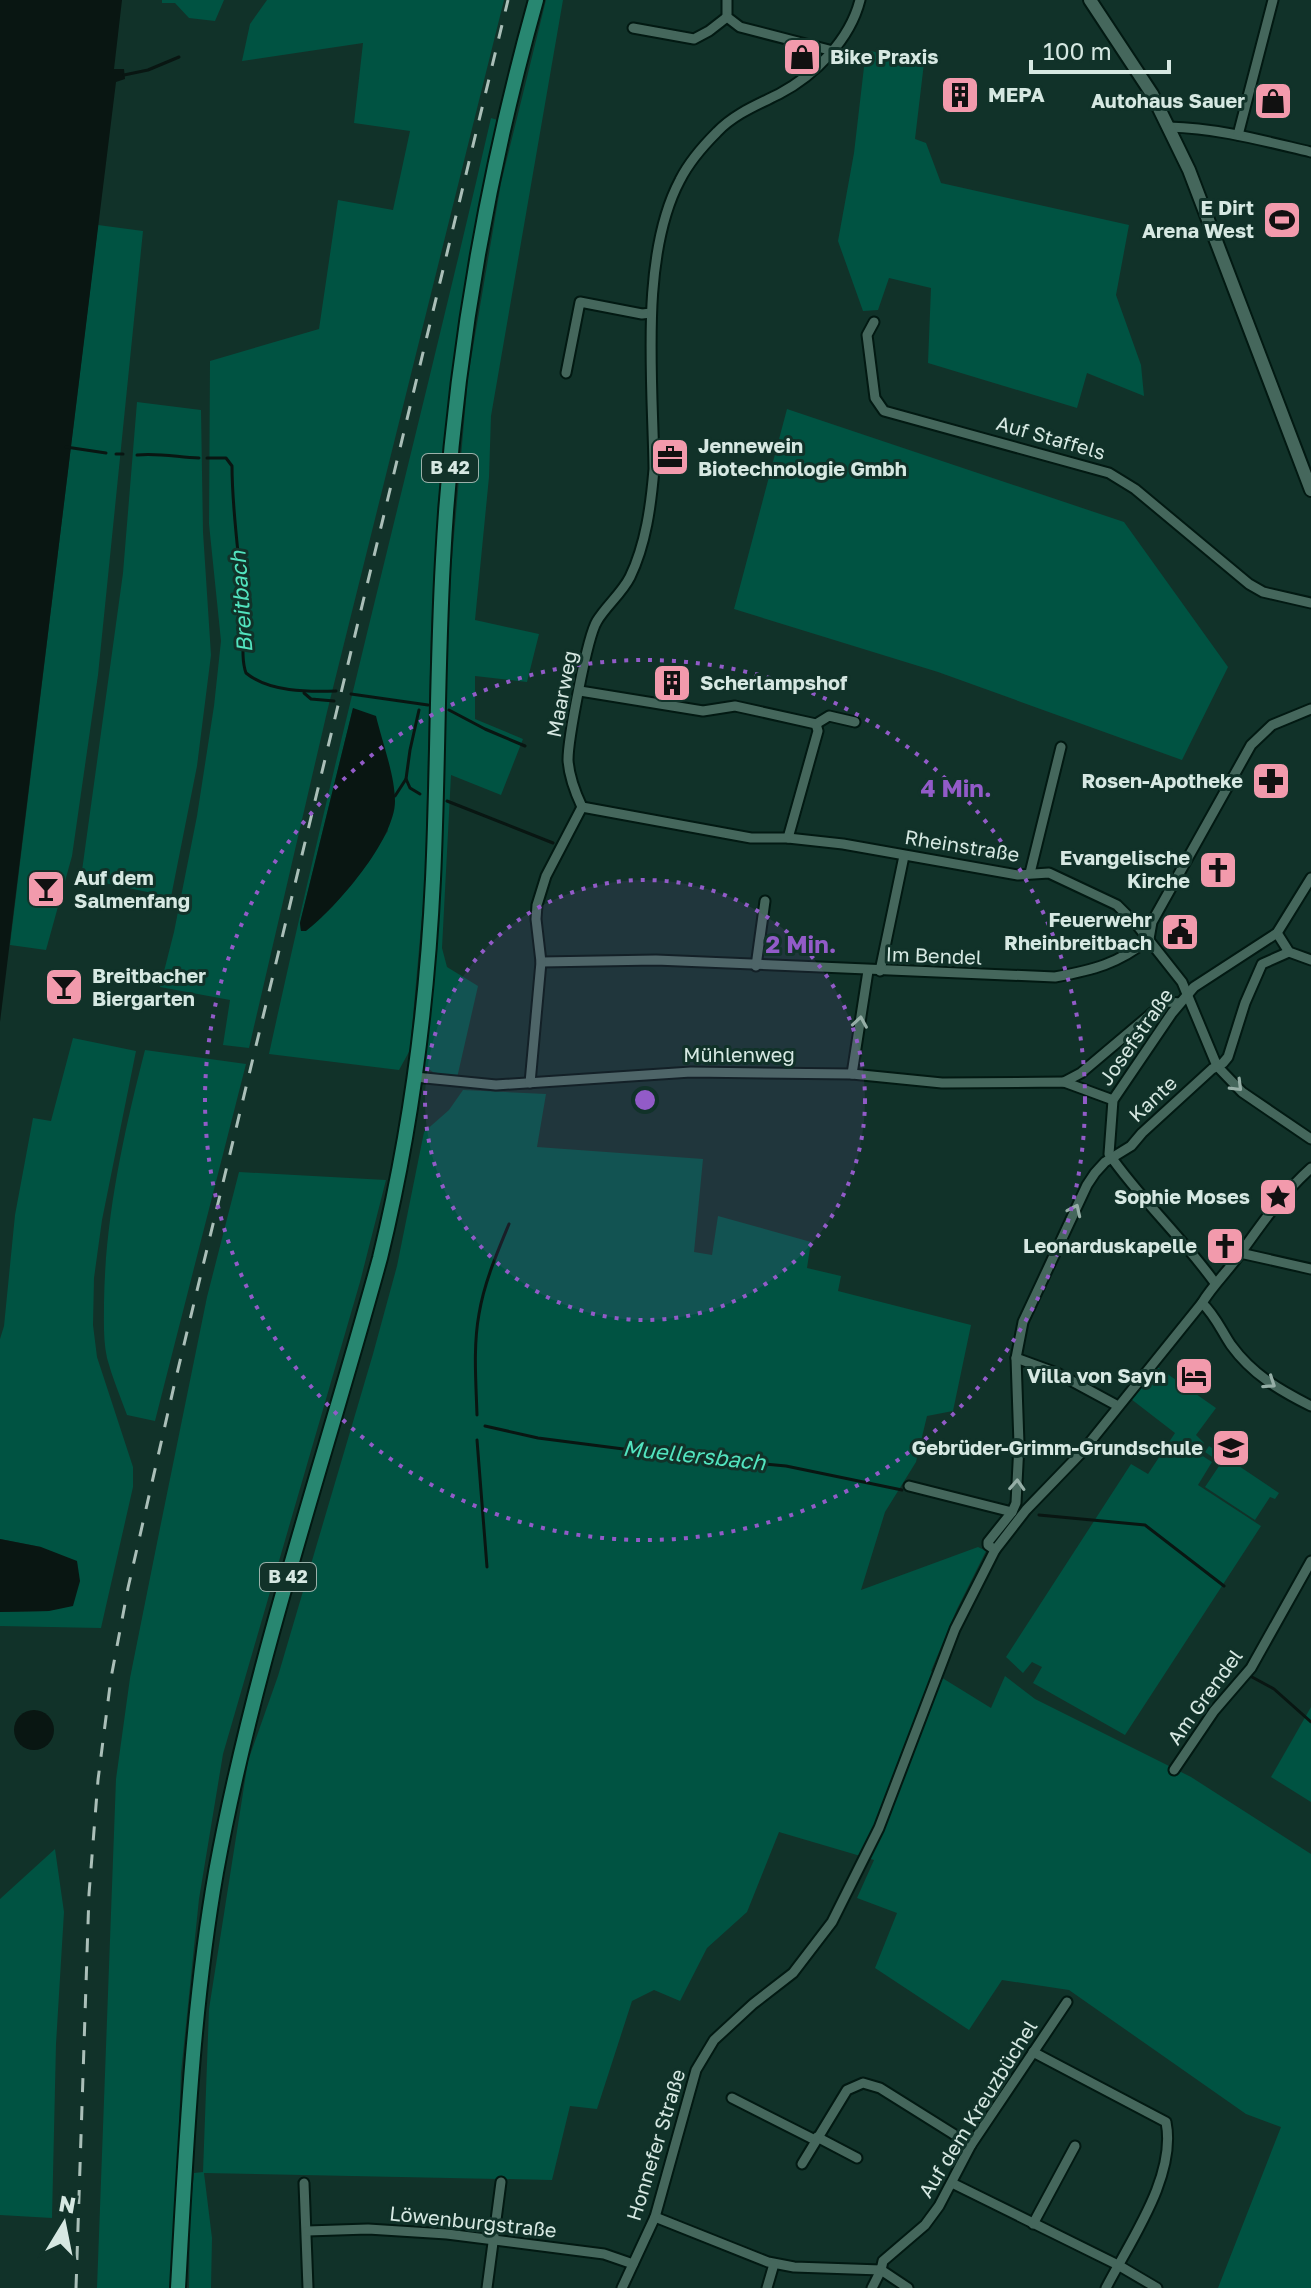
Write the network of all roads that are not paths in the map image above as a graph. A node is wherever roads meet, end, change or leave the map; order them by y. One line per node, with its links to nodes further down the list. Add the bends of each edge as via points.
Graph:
1 (536, 0): 40 (main road, B 42, via 485,219 453,428 441,603 433,880)
2 (727, 0): 6 (street)
3 (860, 0): 8 (street, Maarweg)
4 (1090, 0): 9 (street)
5 (1273, 0): 10 (street)
6 (727, 17): 7 (street, via 694,39); 8 (street, via 740,27)
7 (633, 28)
8 (833, 51): 12 (street, Maarweg, via 811,73 717,131 680,179 666,214)
9 (1169, 127): 10 (street); 15 (street)
10 (1238, 135): 11 (street)
11 (1311, 152)
12 (651, 313): 14 (street, via 580,302); 17 (street, Maarweg, via 654,469 647,521 630,578 595,624)
13 (874, 322): 16 (street, Auf Staffels, via 867,335 875,398 884,411 1109,473 1249,584)
14 (566, 373)
15 (1311, 490)
16 (1311, 603)
17 (580, 691): 20 (street, via 703,711 735,706); 22 (street, Maarweg, via 568,761)
18 (1311, 709): 29 (street, via 1272,725 1251,745 1152,922)
19 (855, 722): 20 (street, via 829,716)
20 (816, 724): 23 (street)
21 (1061, 747): 25 (street)
22 (582, 807): 23 (street, Rheinstraße, via 751,838); 32 (street, via 540,890 536,919)
23 (788, 838): 24 (street, Rheinstraße)
24 (904, 856): 25 (street, Rheinstraße); 35 (street)
25 (1030, 873): 29 (street, Rheinstraße, via 1049,873 1107,899)
26 (1311, 878): 28 (street, Josefstraße)
27 (765, 901): 33 (street)
28 (1277, 933): 30 (street); 36 (street, Josefstraße)
29 (1149, 939): 35 (street, Im Bendel, via 1107,965 1055,977); 36 (street, Rheinstraße)
30 (1289, 952): 31 (street); 38 (street, Kante, via 1262,964 1228,1057)
31 (1311, 960)
32 (541, 962): 33 (street, Im Bendel, via 656,960); 42 (street)
33 (756, 966): 34 (street, Im Bendel)
34 (868, 971): 35 (street, Im Bendel); 39 (street, one-way to 34)
35 (880, 971)
36 (1188, 993): 37 (street, Josefstraße); 38 (street, Rheinstraße)
37 (1180, 1003): 41 (street, via 1158,1008); 43 (street, Josefstraße)
38 (1217, 1066): 44 (street, Rheinstraße, one-way to 44, via 1242,1092); 45 (street, Kante)
39 (852, 1074): 41 (street, Mühlenweg, via 942,1083); 42 (street, Mühlenweg, via 691,1072)
40 (415, 1077): 42 (street, Mühlenweg); 78 (main road, B 42, via 394,1203 249,1719 219,1857 195,2030)
41 (1064, 1082): 43 (street, Mühlenweg)
42 (530, 1083)
43 (1113, 1100): 45 (street, Josefstraße, via 1108,1150)
44 (1311, 1139)
45 (1112, 1158): 49 (street); 51 (street, Kante, one-way to 45, via 1023,1322 1074,1212 1087,1185)
46 (1311, 1168): 47 (street, via 1277,1202)
47 (1242, 1252): 48 (street); 49 (street)
48 (1310, 1269)
49 (1215, 1283): 50 (street)
50 (1202, 1303): 52 (street); 53 (street, one-way to 53, via 1246,1363 1271,1385)
51 (1016, 1358): 52 (street); 55 (street, Kante, one-way to 51, via 1019,1444)
52 (1118, 1406): 56 (street)
53 (1311, 1406)
54 (909, 1486): 55 (street)
55 (1012, 1512): 56 (street, via 989,1540)
56 (995, 1550): 70 (street, Honnefer Straße, via 955,1629 879,1828 847,1894 793,1973 714,2040 696,2070)
57 (1311, 1561): 58 (street, Am Grendel, via 1251,1668)
58 (1174, 1770)
59 (1067, 2002): 60 (street, Auf dem Kreuzbüchel)
60 (1033, 2052): 63 (street, Auf dem Kreuzbüchel); 76 (street, via 1166,2122 1169,2146 1164,2168)
61 (732, 2098): 62 (street)
62 (816, 2138): 63 (street, via 847,2090 863,2083 880,2088); 65 (street); 66 (street)
63 (971, 2145): 69 (street, Auf dem Kreuzbüchel)
64 (1075, 2146): 71 (street)
65 (857, 2158)
66 (802, 2164)
67 (501, 2182): 73 (street)
68 (304, 2183): 72 (street)
69 (952, 2183): 71 (street); 77 (street, Auf dem Kreuzbüchel, via 925,2225 883,2261)
70 (655, 2217): 74 (street, Honnefer Straße); 75 (street)
71 (1033, 2224): 76 (street)
72 (307, 2231): 73 (street, Löwenburgstraße, via 403,2230); 79 (street)
73 (493, 2240): 74 (street, Löwenburgstraße, via 604,2254); 80 (street)
74 (633, 2264): 81 (street, Honnefer Straße)
75 (774, 2264): 77 (street); 82 (street)
76 (1118, 2265): 85 (street); 86 (street)
77 (881, 2270): 83 (street, Auf dem Kreuzbüchel); 84 (street)
78 (178, 2288)
79 (308, 2288)
80 (487, 2288)
81 (622, 2288)
82 (767, 2288)
83 (872, 2288)
84 (908, 2288)
85 (1106, 2288)
86 (1157, 2288)

